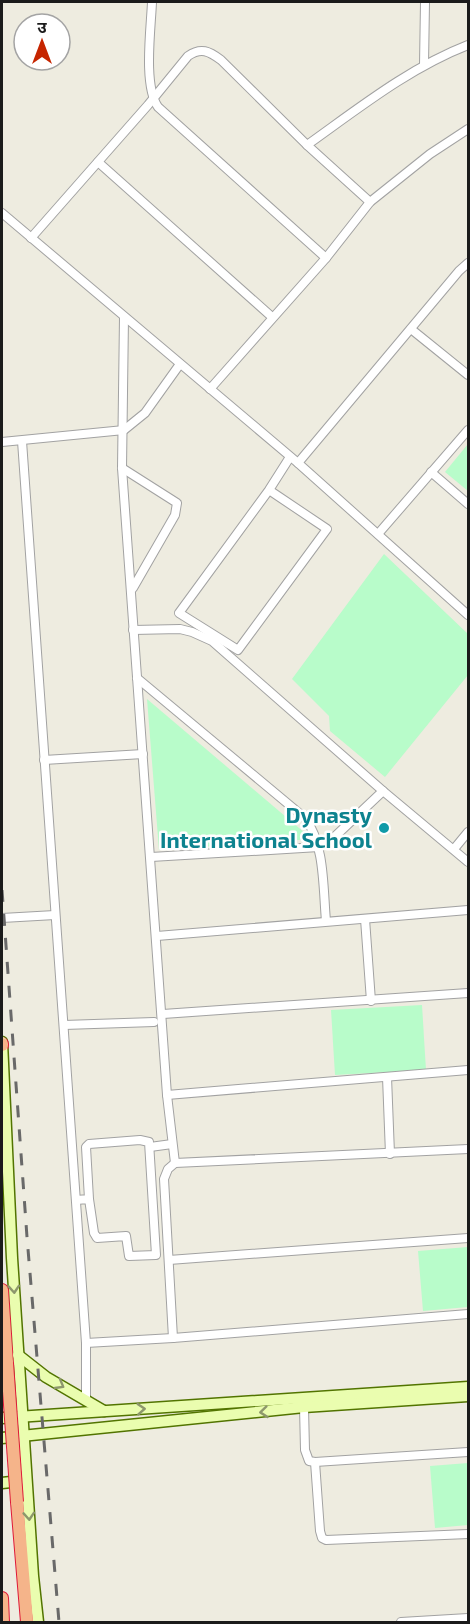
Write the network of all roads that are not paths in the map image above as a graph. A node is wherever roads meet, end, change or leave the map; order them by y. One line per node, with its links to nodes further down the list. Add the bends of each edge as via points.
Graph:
1 (152, 2): 5 (street, via 149,80)
2 (424, 2): 4 (street)
3 (468, 45): 4 (street)
4 (424, 65): 7 (street)
5 (153, 100): 7 (street, via 188,56 195,51 211,52); 8 (street); 12 (street)
6 (468, 129): 9 (street, via 430,153)
7 (308, 146): 9 (street)
8 (98, 162): 11 (street); 15 (street)
9 (370, 202): 12 (street)
10 (2, 213): 11 (street)
11 (31, 238): 14 (street)
12 (326, 258): 15 (street)
13 (468, 263): 16 (street)
14 (124, 317): 17 (street); 20 (street)
15 (272, 317): 19 (street)
16 (411, 329): 18 (street); 25 (street)
17 (180, 364): 19 (street); 20 (street, via 145,413)
18 (468, 375)
19 (210, 389): 24 (street)
20 (124, 430): 22 (street); 26 (street)
21 (468, 430): 27 (street)
22 (22, 441): 23 (street); 36 (street)
23 (2, 442)
24 (290, 456): 25 (street); 28 (street)
25 (298, 464): 30 (street)
26 (122, 468): 31 (street); 31 (street, via 177,503 175,515)
27 (431, 472): 29 (street); 30 (street)
28 (269, 490): 28 (street, via 179,614 238,650 327,529)
29 (468, 504)
30 (378, 534): 32 (street)
31 (132, 589): 33 (street)
32 (468, 615)
33 (133, 630): 34 (street); 37 (street, via 180,629 212,641)
34 (137, 678): 35 (street); 39 (street, via 306,818)
35 (143, 754): 36 (street); 41 (street)
36 (44, 760): 44 (street)
37 (383, 791): 39 (street); 40 (street)
38 (468, 832): 40 (street)
39 (319, 847): 41 (street); 47 (street)
40 (454, 849): 42 (street)
41 (151, 857): 48 (street)
42 (468, 862)
43 (468, 910): 46 (street)
44 (55, 915): 45 (street); 53 (street)
45 (2, 918)
46 (365, 919): 47 (street); 50 (street)
47 (326, 921): 48 (street)
48 (157, 936): 51 (street)
49 (468, 993): 50 (street)
50 (371, 1001): 51 (street)
51 (163, 1014): 57 (street)
52 (154, 1022): 53 (street)
53 (64, 1025): 64 (street)
54 (2, 1044): 71 (main road, one-way to 71)
55 (468, 1070): 56 (street)
56 (387, 1077): 57 (street); 61 (street)
57 (167, 1095): 58 (street)
58 (172, 1144): 59 (street); 62 (street)
59 (150, 1147): 63 (street, via 140,1140 89,1144); 63 (street, via 156,1255 129,1256 126,1236 97,1238)
60 (468, 1149): 61 (street)
61 (390, 1154): 62 (street)
62 (175, 1163): 66 (street, via 164,1179)
63 (89, 1199): 64 (street)
64 (76, 1200): 70 (street)
65 (468, 1238): 66 (street)
66 (169, 1260): 69 (street)
67 (2, 1290): 91 (highway, bridge)
68 (468, 1314): 69 (street)
69 (173, 1338): 70 (street)
70 (86, 1342): 76 (street)
71 (18, 1355): 72 (main road); 76 (main road, one-way to 76)
72 (20, 1378): 74 (main road); 79 (main road)
73 (468, 1387): 78 (main road, one-way to 73)
74 (2, 1388)
75 (468, 1396): 77 (main road)
76 (86, 1400): 78 (main road)
77 (304, 1407): 81 (main road, one-way to 81); 84 (street, via 305,1450 309,1461)
78 (105, 1412): 79 (main road)
79 (23, 1416): 80 (main road); 81 (main road)
80 (2, 1418)
81 (24, 1437): 82 (main road); 86 (main road)
82 (2, 1438)
83 (468, 1452): 84 (street)
84 (315, 1462): 87 (street, via 320,1531 326,1540)
85 (2, 1483): 86 (main road, via 20,1485)
86 (27, 1491): 92 (main road, one-way to 92)
87 (468, 1534)
88 (2, 1598): 90 (highway)
89 (468, 1618): 93 (street)
90 (3, 1623)
91 (27, 1623)
92 (38, 1623)
93 (401, 1623)

